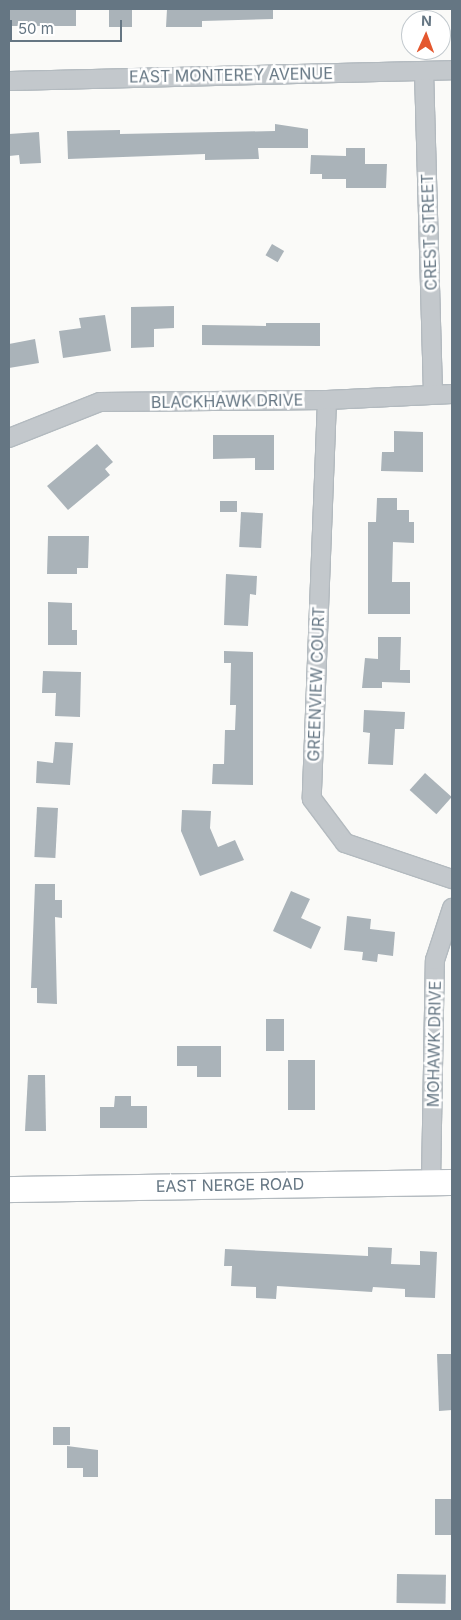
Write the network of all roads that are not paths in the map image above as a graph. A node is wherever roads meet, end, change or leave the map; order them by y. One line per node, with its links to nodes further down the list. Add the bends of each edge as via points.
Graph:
1 (452, 70): 2 (street, EAST MONTEREY AVENUE)
2 (424, 71): 3 (street, EAST MONTEREY AVENUE); 4 (street, CREST STREET)
3 (9, 80)
4 (433, 393): 5 (street, BLACKHAWK DRIVE); 6 (street, BLACKHAWK DRIVE)
5 (452, 394)
6 (327, 400): 7 (street, BLACKHAWK DRIVE, via 100,402); 8 (street, GREENVIEW COURT, via 312,799 345,843)
7 (9, 438)
8 (452, 879)
9 (452, 908): 10 (street, MOHAWK DRIVE, via 436,960)
10 (442, 1182): 11 (main road, EAST NERGE ROAD)
11 (9, 1189)

